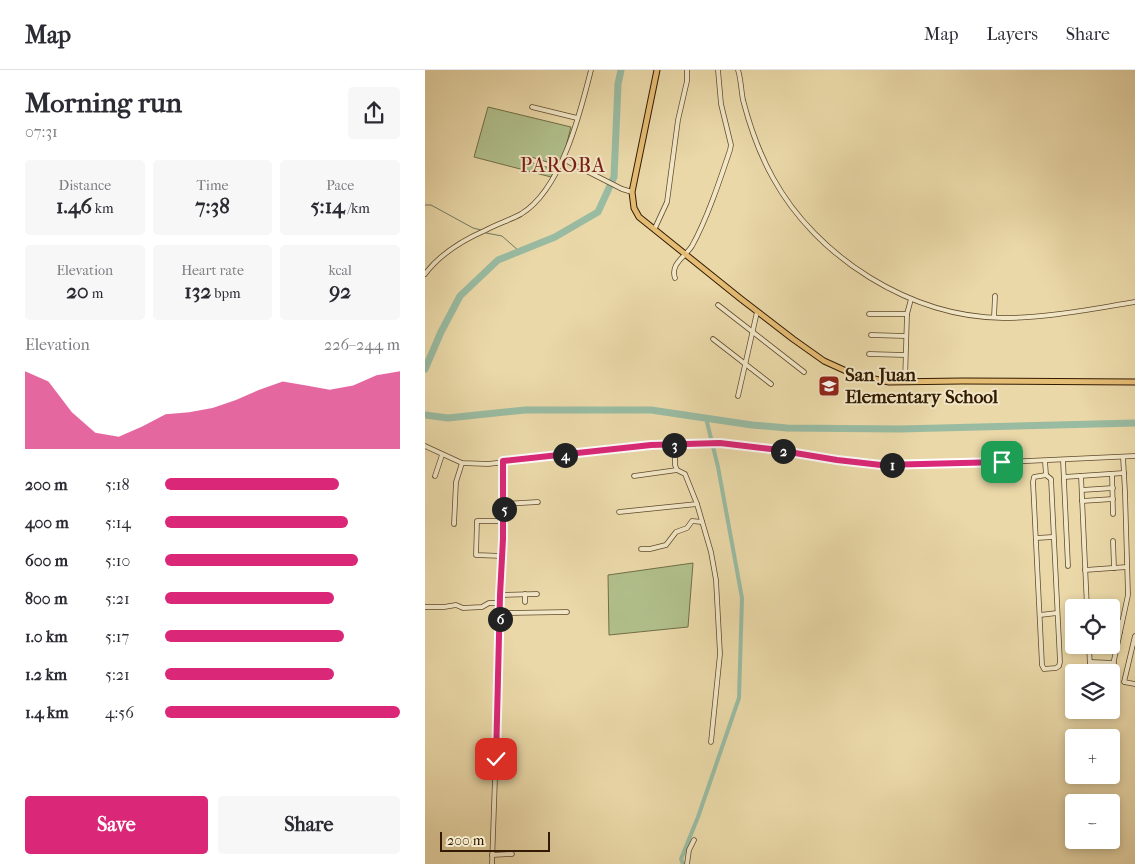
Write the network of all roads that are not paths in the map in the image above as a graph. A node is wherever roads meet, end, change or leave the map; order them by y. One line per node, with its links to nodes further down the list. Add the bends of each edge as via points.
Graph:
1 (591, 70): 7 (street)
2 (657, 70): 11 (main road)
3 (687, 70): 12 (street, via 667,202)
4 (718, 70): 13 (street, via 721,104 731,145 709,208)
5 (738, 70): 17 (street, via 747,116 758,146 791,206 822,240 861,272)
6 (532, 107): 7 (street)
7 (577, 118): 9 (street)
8 (529, 159): 10 (street)
9 (563, 159): 10 (street); 11 (street)
10 (558, 168): 14 (street, via 541,197 529,208 446,252)
11 (632, 192): 12 (main road, via 639,217)
12 (655, 228): 13 (main road)
13 (687, 255): 15 (street, via 674,267); 20 (main road)
14 (425, 274)
15 (675, 278)
16 (995, 296): 23 (street)
17 (911, 299): 22 (street); 23 (street, via 960,313)
18 (1135, 302): 23 (street, via 1040,317)
19 (718, 305): 24 (street)
20 (757, 312): 24 (street); 32 (main road, via 841,370 872,380)
21 (869, 314): 22 (street)
22 (907, 314): 26 (street)
23 (994, 317)
24 (752, 330): 30 (street); 31 (street)
25 (871, 335): 26 (street)
26 (906, 336): 29 (street)
27 (713, 339): 30 (street)
28 (869, 354): 29 (street)
29 (905, 354): 32 (street)
30 (745, 364): 34 (street); 35 (street)
31 (804, 372)
32 (905, 381): 33 (main road)
33 (1135, 382)
34 (771, 384)
35 (737, 396)
36 (675, 445): 42 (street); 43 (street, via 720,443 881,465); 45 (street)
37 (425, 446): 38 (street)
38 (443, 455): 44 (street); 48 (street)
39 (1135, 456): 40 (street)
40 (1123, 457): 41 (street); 46 (street)
41 (1063, 460): 43 (street); 52 (street)
42 (503, 461): 44 (street); 58 (street)
43 (1045, 461): 50 (street)
44 (461, 463): 64 (street, via 456,482)
45 (677, 470): 49 (street); 59 (street, via 685,474)
46 (1124, 473): 47 (street); 71 (street)
47 (1112, 474): 51 (street); 53 (street)
48 (435, 476)
49 (633, 476)
50 (1046, 476): 65 (street, via 1051,479); 66 (street, via 1033,479)
51 (1081, 476): 52 (street); 54 (street)
52 (1065, 477): 70 (street)
53 (1113, 488): 54 (street); 55 (street)
54 (1082, 490): 56 (street)
55 (1113, 499): 56 (street); 61 (street)
56 (1082, 501): 73 (street)
57 (538, 502): 58 (street)
58 (504, 504): 62 (street)
59 (697, 504): 60 (street); 63 (street)
60 (619, 512)
61 (1113, 514)
62 (503, 521): 69 (street); 69 (street, via 477,521 476,555)
63 (702, 522): 68 (street, via 693,521 687,528 676,532 666,545); 92 (street, via 716,580 720,654)
64 (454, 524)
65 (1053, 537): 66 (street); 83 (street)
66 (1036, 538): 84 (street)
67 (1113, 541): 72 (street)
68 (641, 549)
69 (502, 556): 76 (street)
70 (1068, 566)
71 (1127, 567): 72 (street); 85 (street, via 1128,595)
72 (1114, 568): 73 (street)
73 (1085, 570): 77 (street)
74 (525, 594): 75 (street); 76 (street); 78 (street)
75 (537, 594)
76 (500, 595): 79 (street)
77 (1087, 599)
78 (525, 602)
79 (500, 603): 80 (street, via 489,603 482,608 457,605); 82 (street)
80 (425, 607)
81 (567, 612): 82 (street)
82 (499, 614): 95 (street)
83 (1057, 614): 84 (street); 84 (street, via 1060,662 1056,668 1044,669)
84 (1040, 615)
85 (1122, 622): 86 (street)
86 (1120, 629)
87 (1135, 636): 91 (street, via 1125,682)
88 (1089, 654): 90 (street, via 1090,664)
89 (1115, 654): 90 (street)
90 (1114, 663)
91 (1135, 684)
92 (711, 742)
93 (694, 840): 97 (street)
94 (512, 854): 95 (street)
95 (492, 855): 96 (street)
96 (492, 864)
97 (687, 864)

